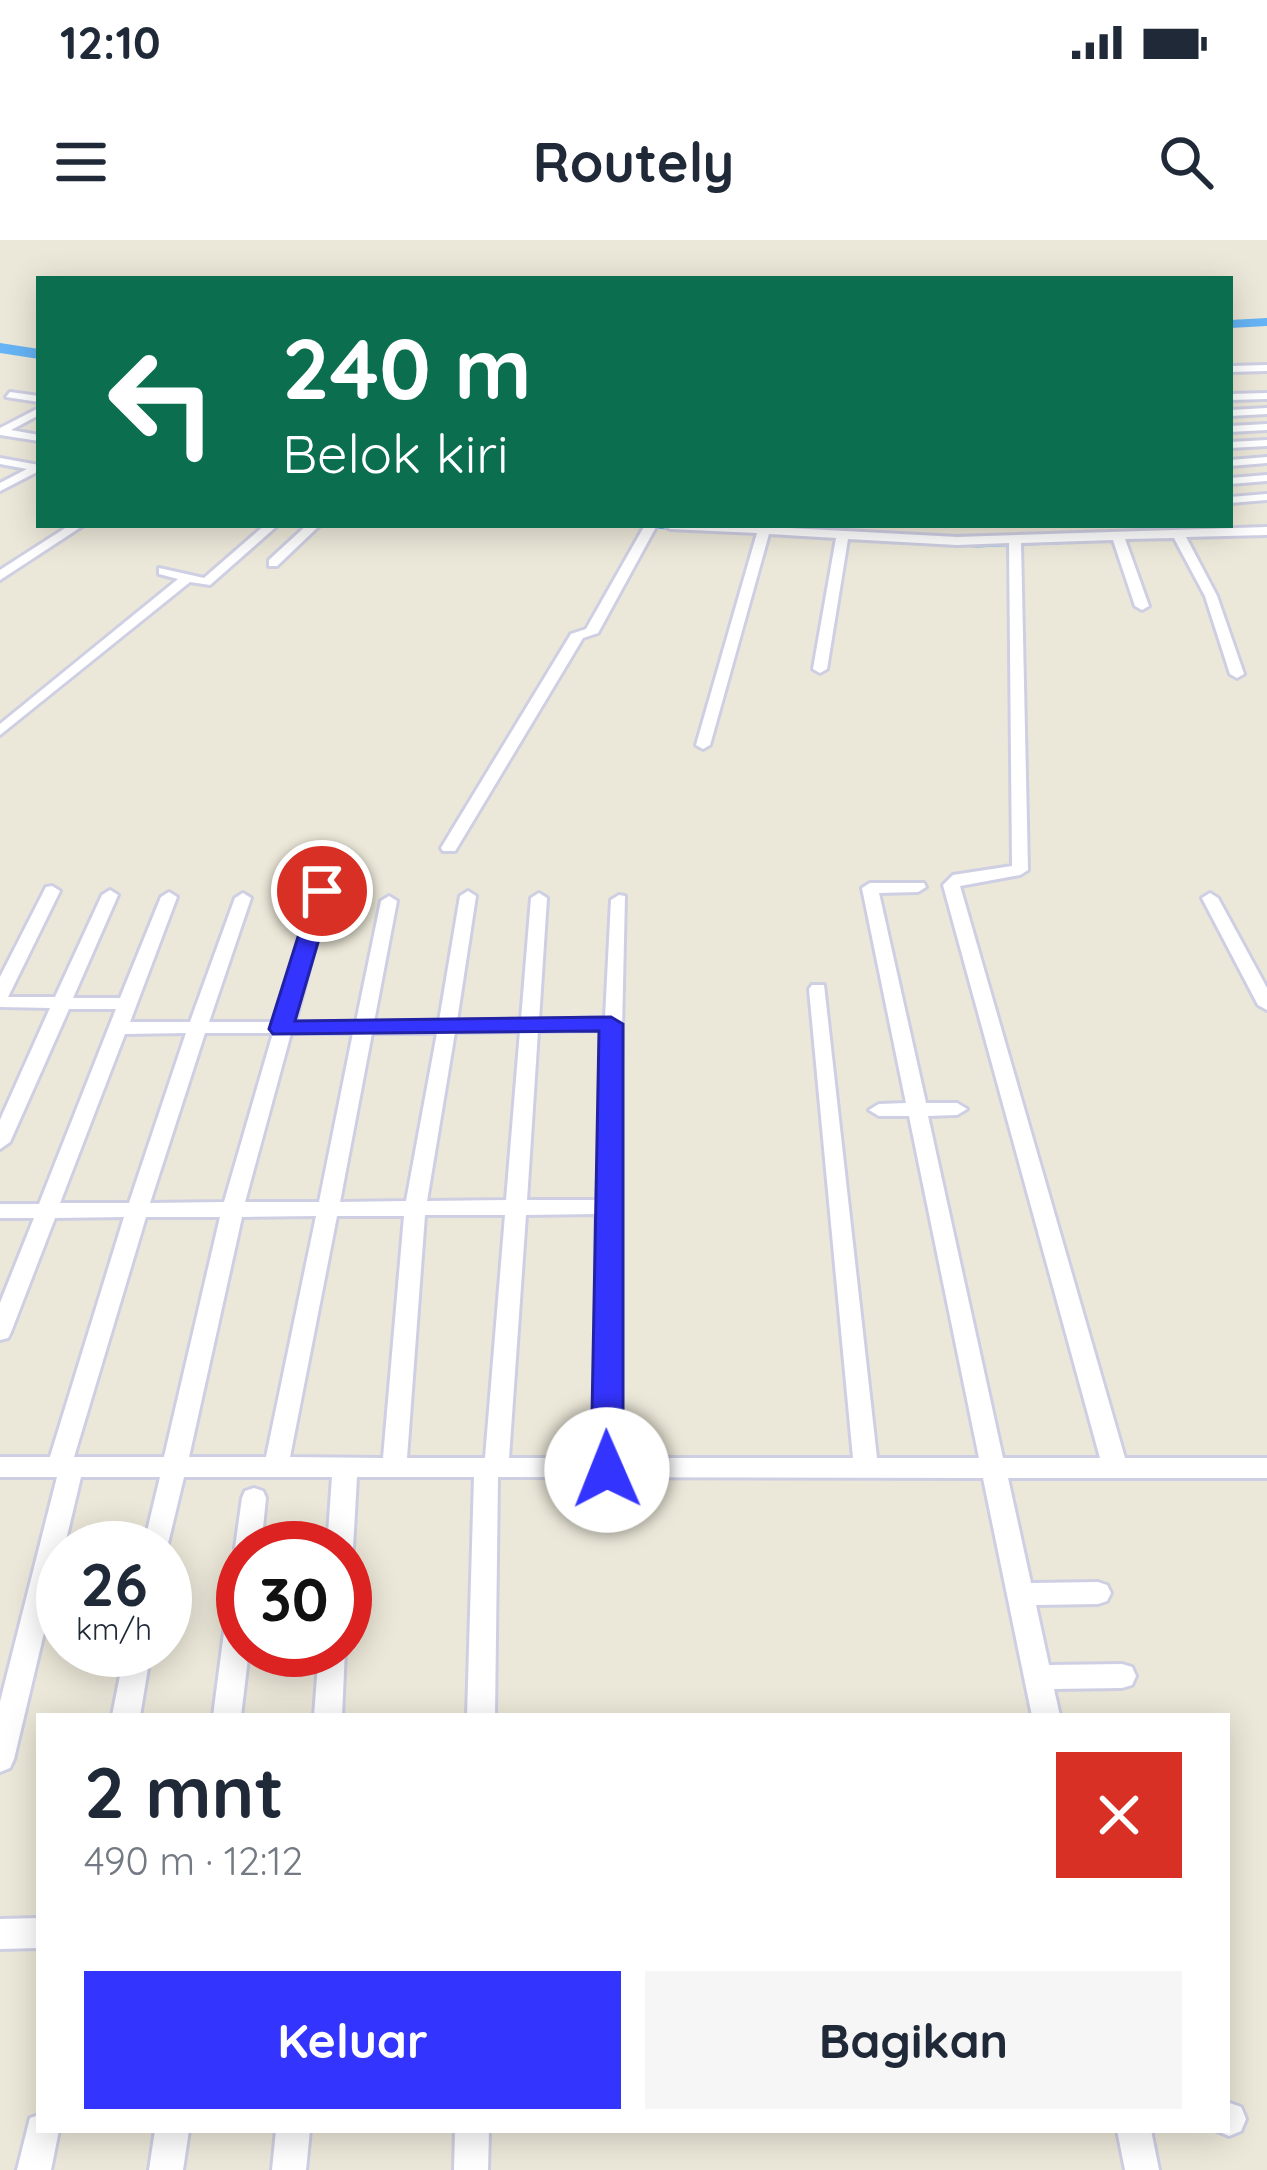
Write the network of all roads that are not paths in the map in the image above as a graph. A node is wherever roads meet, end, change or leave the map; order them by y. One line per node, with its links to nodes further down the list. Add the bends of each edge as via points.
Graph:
1 (1267, 368): 2 (street)
2 (1233, 369)
3 (1233, 382): 4 (street)
4 (1267, 382)
5 (10, 395): 8 (street)
6 (1267, 396): 7 (street)
7 (1233, 397)
8 (36, 399)
9 (1267, 411): 11 (street)
10 (0, 412): 12 (street)
11 (1233, 413)
12 (36, 416): 15 (street)
13 (1267, 427): 14 (street)
14 (1233, 429)
15 (1, 432): 16 (street)
16 (36, 438)
17 (1267, 443): 18 (street)
18 (1233, 445)
19 (36, 456): 24 (street)
20 (1267, 460): 22 (street)
21 (0, 461): 24 (street)
22 (1233, 463)
23 (36, 468): 24 (street)
24 (18, 471): 25 (street); 28 (street)
25 (0, 475)
26 (1267, 478): 27 (street)
27 (1233, 481)
28 (0, 488)
29 (1267, 497): 30 (street)
30 (1233, 500)
31 (73, 528): 46 (street)
32 (269, 528): 47 (street, via 210,581)
33 (311, 528): 44 (street)
34 (650, 528): 53 (street)
35 (744, 528): 37 (street)
36 (997, 528): 43 (street)
37 (764, 531): 39 (street); 52 (street)
38 (1267, 531): 41 (street)
39 (834, 532): 40 (street); 49 (street)
40 (892, 532): 43 (street)
41 (1180, 536): 42 (street); 50 (street)
42 (1119, 538): 43 (street); 48 (street)
43 (1005, 541): 91 (street, via 1020,870 951,885)
44 (273, 563)
45 (163, 572): 47 (street)
46 (0, 576)
47 (187, 578): 51 (street)
48 (1142, 606)
49 (820, 669)
50 (1238, 674)
51 (0, 731)
52 (703, 745)
53 (449, 848)
54 (918, 887): 79 (street, via 870,888)
55 (52, 890): 66 (street)
56 (322, 891): 75 (street)
57 (110, 895): 67 (street)
58 (468, 896): 72 (street)
59 (170, 897): 68 (street)
60 (243, 898): 74 (street)
61 (539, 898): 70 (street)
62 (1210, 898): 69 (street)
63 (619, 900): 71 (street)
64 (389, 901): 76 (street)
65 (818, 989): 97 (street)
66 (0, 998): 67 (street)
67 (62, 1004): 68 (street); 80 (street)
68 (127, 1004): 73 (street)
69 (1267, 1005)
70 (530, 1024): 71 (street); 72 (street); 84 (street)
71 (611, 1024): 81 (street)
72 (447, 1027): 76 (street); 87 (street)
73 (119, 1028): 74 (street); 88 (street)
74 (199, 1028): 75 (street); 86 (street)
75 (281, 1029): 76 (street); 82 (street)
76 (364, 1030): 83 (street)
77 (957, 1109): 79 (street)
78 (879, 1110): 79 (street)
79 (918, 1111): 100 (street)
80 (0, 1142)
81 (607, 1207): 84 (street); 101 (street)
82 (233, 1208): 83 (street); 86 (street); 93 (street)
83 (325, 1209): 87 (street); 94 (street)
84 (516, 1209): 87 (street); 96 (street)
85 (0, 1210): 88 (street)
86 (137, 1210): 88 (street); 92 (street)
87 (415, 1210): 95 (street)
88 (47, 1211): 89 (street)
89 (0, 1332)
90 (0, 1467): 92 (street)
91 (1115, 1467): 98 (street); 100 (street)
92 (65, 1468): 93 (street); 118 (street)
93 (171, 1468): 94 (street); 103 (street)
94 (276, 1468): 99 (street)
95 (394, 1468): 96 (street); 99 (street)
96 (491, 1468): 101 (street); 116 (street)
97 (866, 1468): 100 (street); 101 (street)
98 (1267, 1468)
99 (345, 1469): 105 (street)
100 (994, 1469): 107 (street)
101 (607, 1470)
102 (254, 1498): 104 (street)
103 (161, 1521)
104 (251, 1521)
105 (342, 1521)
106 (1098, 1593): 107 (street)
107 (1020, 1594): 112 (street)
108 (1122, 1676): 112 (street)
109 (133, 1677): 113 (street)
110 (232, 1677): 114 (street)
111 (330, 1677): 115 (street)
112 (1038, 1677): 117 (street)
113 (127, 1713)
114 (227, 1713)
115 (328, 1713)
116 (481, 1713)
117 (1045, 1713)
118 (0, 1759)
119 (36, 1933): 120 (street)
120 (0, 1934)
121 (40, 2133): 126 (street)
122 (172, 2133): 127 (street)
123 (293, 2133): 128 (street)
124 (472, 2133): 129 (street)
125 (1135, 2133): 130 (street)
126 (34, 2170)
127 (166, 2170)
128 (289, 2170)
129 (471, 2170)
130 (1142, 2170)

